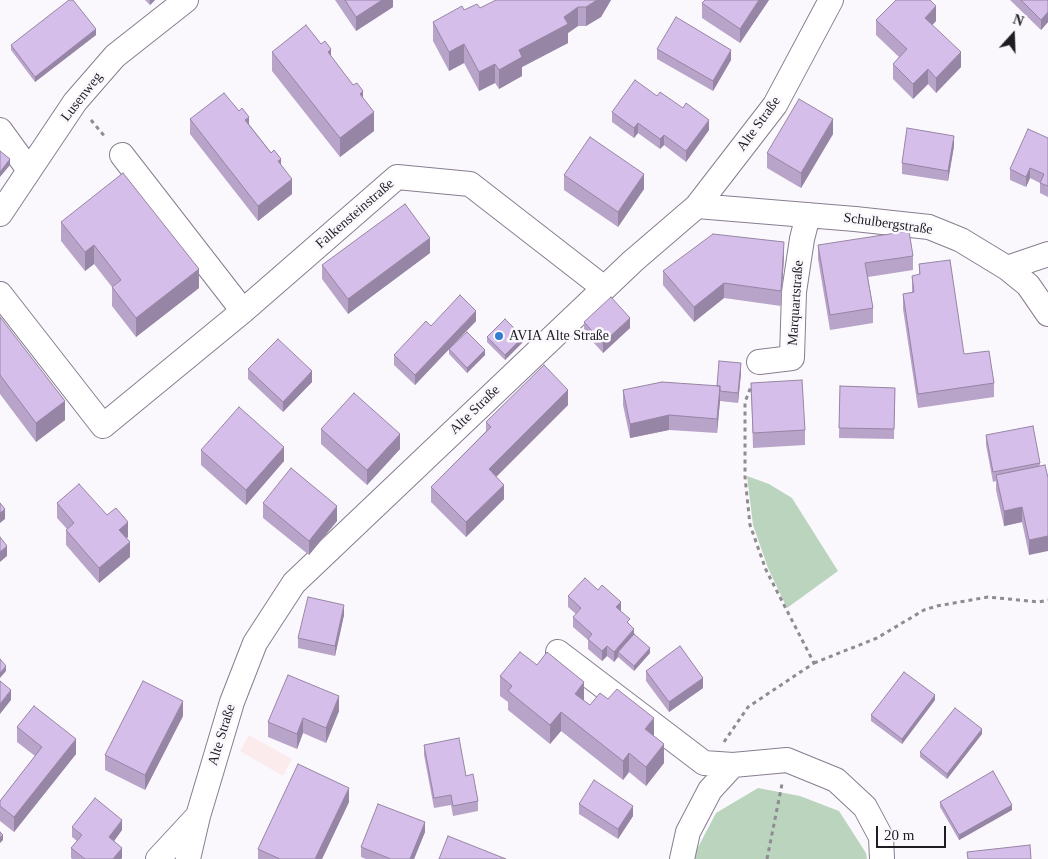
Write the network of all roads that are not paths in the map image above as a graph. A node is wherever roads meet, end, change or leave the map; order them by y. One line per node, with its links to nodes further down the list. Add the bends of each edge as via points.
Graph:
1 (186, 0): 5 (street, Lusenweg, via 115,56 75,102)
2 (831, 0): 6 (street, Alte Straße, via 775,105)
3 (0, 130): 5 (street)
4 (122, 155): 13 (street)
5 (29, 170): 7 (street, Lusenweg)
6 (697, 206): 8 (street, Schulbergstraße); 11 (street, Alte Straße)
7 (0, 214)
8 (808, 215): 10 (street, Schulbergstraße, via 929,228 961,240); 15 (street, Marquartstraße, via 794,292 792,358)
9 (1048, 254): 10 (street)
10 (1007, 268): 14 (street, Schulbergstraße, via 1028,285)
11 (604, 288): 13 (street, Falkensteinstraße, via 470,184 397,177); 18 (street, Alte Straße, via 294,583 254,643 232,702)
12 (0, 294): 13 (street, Falkensteinstraße, via 103,426)
13 (243, 311)
14 (1048, 314)
15 (759, 362)
16 (558, 652): 17 (street, via 704,763)
17 (733, 765): 21 (street, via 710,790 688,832); 22 (street, via 787,760 836,780 865,807 881,837)
18 (198, 816): 19 (street); 20 (street, Alte Straße)
19 (158, 859)
20 (188, 859)
21 (682, 859)
22 (882, 859)

